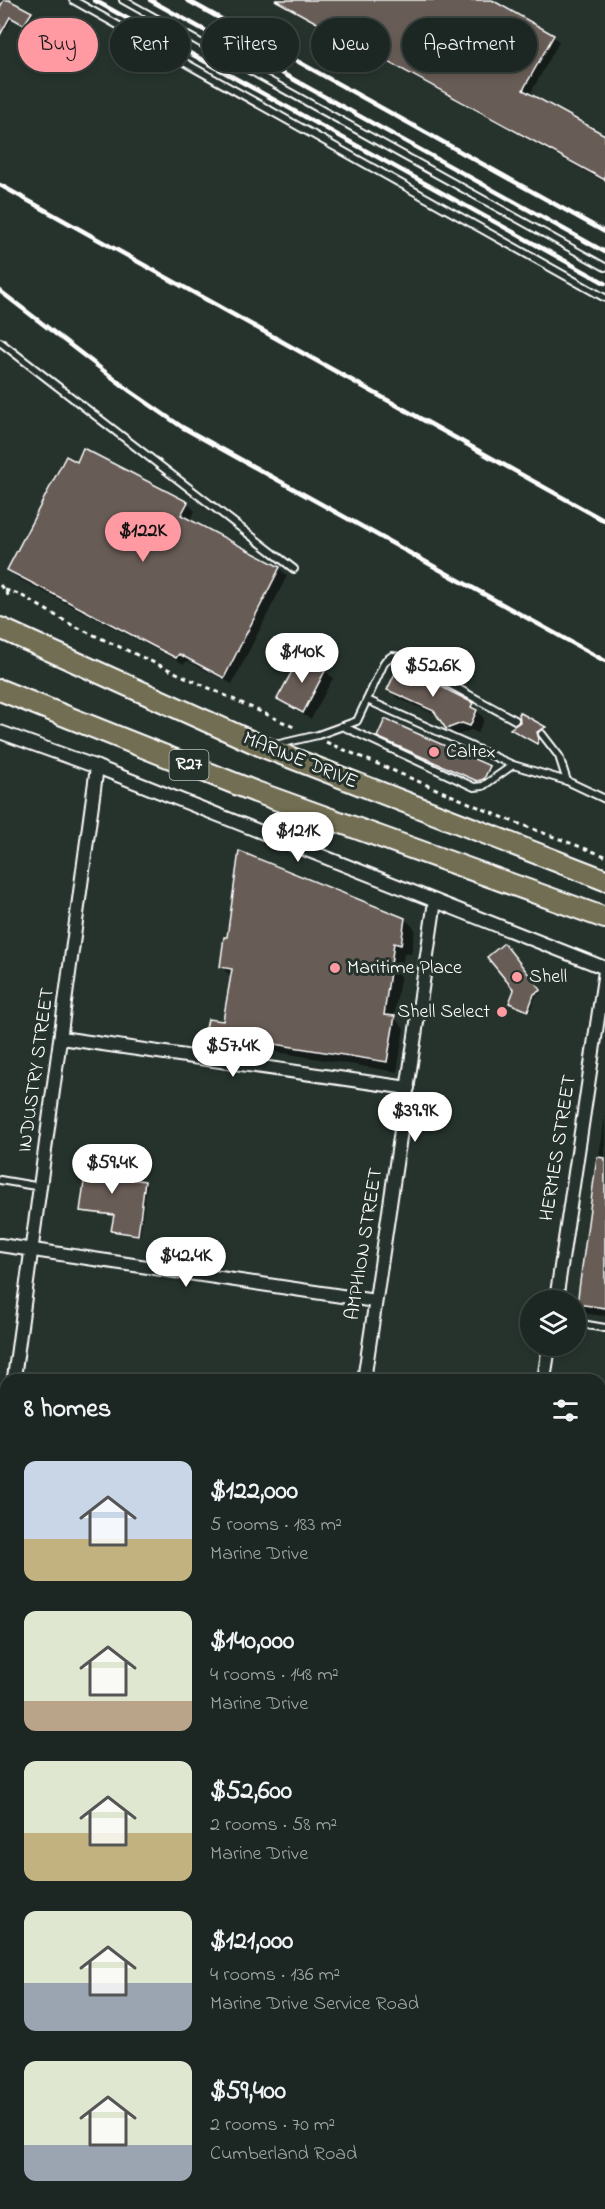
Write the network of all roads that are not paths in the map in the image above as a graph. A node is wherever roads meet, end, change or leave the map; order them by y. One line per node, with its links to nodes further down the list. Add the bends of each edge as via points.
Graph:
1 (73, 0): 4 (lane)
2 (123, 0): 3 (lane)
3 (605, 267)
4 (605, 298)
5 (0, 342): 6 (lane)
6 (294, 568)
7 (0, 628): 14 (main road, MARINE DRIVE / R27)
8 (0, 690): 21 (main road, R27, via 256,792)
9 (367, 700): 10 (lane, via 385,661 392,656 400,657); 11 (lane, via 357,721); 15 (lane)
10 (515, 720)
11 (342, 726): 14 (lane); 15 (lane, via 474,787 483,786)
12 (0, 732): 16 (street)
13 (542, 734): 17 (lane, via 559,756)
14 (266, 748): 19 (main road, MARINE DRIVE / R27)
15 (513, 765): 17 (lane)
16 (97, 767): 20 (street); 24 (street, INDUSTRY STREET)
17 (567, 781): 18 (lane)
18 (605, 799)
19 (605, 880)
20 (435, 901): 22 (street); 25 (street, AMPHION STREET)
21 (605, 918)
22 (605, 970): 23 (street, HERMES STREET)
23 (603, 1003): 30 (street, HERMES STREET)
24 (61, 1038): 25 (street); 27 (street, INDUSTRY STREET)
25 (408, 1088): 31 (street, AMPHION STREET)
26 (0, 1180): 27 (lane)
27 (41, 1187): 29 (street, INDUSTRY STREET)
28 (0, 1245): 29 (street)
29 (32, 1250): 31 (street); 35 (street, INDUSTRY STREET)
30 (558, 1290)
31 (375, 1301): 36 (street, AMPHION STREET)
32 (586, 1325): 33 (lane)
33 (605, 1328)
34 (548, 1356): 37 (street)
35 (15, 1374)
36 (364, 1374)
37 (545, 1374)

